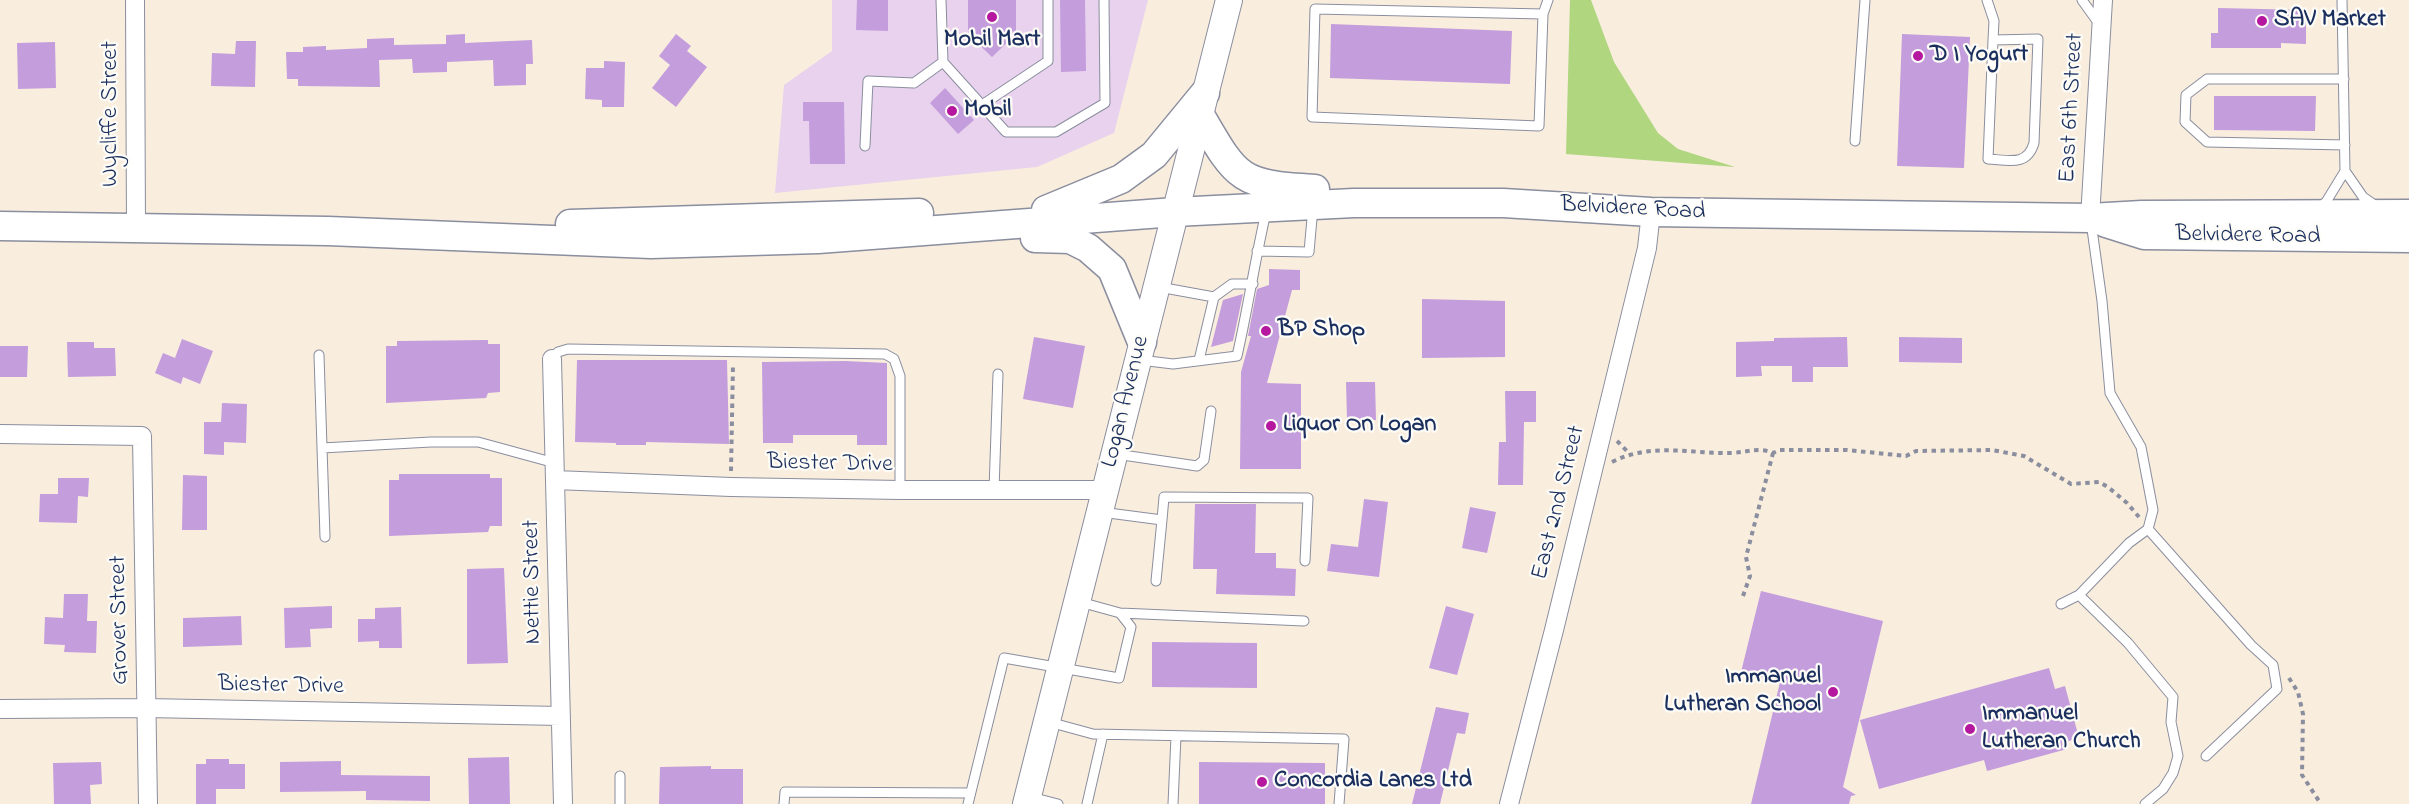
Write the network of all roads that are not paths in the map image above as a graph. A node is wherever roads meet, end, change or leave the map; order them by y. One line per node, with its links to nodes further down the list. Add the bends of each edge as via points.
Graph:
1 (135, 0): 33 (street, Wycliffe Street)
2 (941, 0): 15 (lane)
3 (1048, 0): 18 (lane, via 1048,61)
4 (1104, 0): 18 (lane, via 1105,103 1056,132 1006,132)
5 (1229, 0): 17 (main road, Logan Avenue)
6 (1548, 0): 12 (lane)
7 (1865, 0): 19 (lane)
8 (1987, 0): 14 (lane, via 1994,21)
9 (2082, 0): 13 (lane)
10 (2103, 0): 13 (street, East 6th Street)
11 (2342, 0): 16 (lane)
12 (1543, 14): 12 (lane, via 1539,126 1312,117 1315,9)
13 (2102, 28): 31 (street, East 6th Street)
14 (1993, 40): 14 (lane, via 1988,159 2019,160 2026,158 2034,143 2038,39)
15 (943, 62): 18 (lane); 21 (lane, via 914,83 868,81)
16 (2344, 79): 20 (lane); 20 (lane, via 2207,79 2186,95 2185,122 2207,142)
17 (1203, 104): 23 (main road, via 1227,161 1249,180 1274,187 1357,190); 26 (main road, via 1154,155 1121,179); 27 (main road, Logan Avenue)
18 (982, 105)
19 (1855, 141)
20 (2345, 145): 22 (lane)
21 (865, 146)
22 (2345, 171): 29 (lane, via 2326,202); 30 (lane, via 2363,197)
23 (1406, 203): 24 (main road, Belvidere Road); 28 (main road, Belvidere Road, via 1503,203)
24 (1313, 205): 25 (main road, Belvidere Road); 37 (lane, via 1309,252)
25 (1267, 207): 27 (main road, Belvidere Road); 37 (lane)
26 (1046, 210): 27 (main road); 35 (main road)
27 (1175, 212): 34 (main road); 39 (main road, Logan Avenue)
28 (1651, 212): 31 (main road, Belvidere Road); 84 (street, East 2nd Street, via 1647,248)
29 (2313, 214): 30 (main road, Belvidere Road); 31 (main road, Belvidere Road)
30 (2397, 214)
31 (2090, 218): 36 (main road, Belvidere Road, via 2144,235); 55 (lane, via 2110,393 2141,447 2153,510)
32 (0, 226): 33 (main road)
33 (136, 227): 35 (main road)
34 (962, 228): 35 (main road, via 818,239 651,244); 41 (main road, via 998,237 1070,239 1088,248 1112,269)
35 (328, 231)
36 (2409, 238)
37 (1257, 251): 38 (lane)
38 (1253, 284): 40 (lane, via 1232,284); 44 (lane, via 1237,356)
39 (1156, 287): 40 (lane); 41 (main road, Logan Avenue)
40 (1214, 297): 44 (lane)
41 (1140, 351): 44 (lane, via 1173,364); 49 (main road, Logan Avenue)
42 (319, 355): 48 (lane)
43 (552, 360): 50 (street, Nettie Street); 51 (lane, via 558,352 568,349 885,354 894,359 900,376)
44 (1199, 360)
45 (998, 375): 52 (lane)
46 (1211, 411): 49 (lane, via 1204,460 1197,466)
47 (0, 434): 65 (street, Grover Street, via 142,436)
48 (322, 448): 50 (lane, via 478,442); 56 (lane)
49 (1114, 453): 53 (main road, Logan Avenue)
50 (555, 472): 51 (street, Biester Drive, via 731,487); 67 (street, Nettie Street)
51 (900, 490): 52 (street, Biester Drive)
52 (994, 490): 53 (street, Biester Drive)
53 (1102, 501): 54 (lane); 60 (main road, Logan Avenue)
54 (1162, 520): 57 (lane, via 1164,497 1308,498); 58 (lane)
55 (2148, 529): 59 (lane, via 2129,543); 71 (lane, via 2273,665 2277,689)
56 (325, 537)
57 (1305, 561)
58 (1156, 581)
59 (2079, 595): 61 (lane); 85 (lane, via 2128,643 2173,697 2171,722 2178,756 2163,789)
60 (1077, 601): 62 (lane); 64 (main road, Logan Avenue)
61 (2061, 604)
62 (1120, 613): 63 (lane); 64 (lane, via 1131,627 1119,678)
63 (1304, 621)
64 (1060, 668): 68 (main road, Logan Avenue); 73 (lane, via 1004,658)
65 (147, 708): 66 (street, Biester Drive); 67 (street, Biester Drive); 75 (street, Grover Street)
66 (0, 709)
67 (561, 716): 76 (street, Nettie Street)
68 (1047, 721): 69 (lane); 74 (main road, Logan Avenue)
69 (1102, 734): 70 (lane); 81 (lane)
70 (1176, 736): 82 (lane); 83 (lane, via 1344,739)
71 (2206, 756)
72 (620, 776): 77 (lane)
73 (970, 793): 78 (lane, via 784,792); 79 (lane)
74 (1027, 800): 80 (lane)
75 (148, 804)
76 (563, 804)
77 (620, 804)
78 (784, 804)
79 (968, 804)
80 (1058, 804)
81 (1087, 804)
82 (1173, 804)
83 (1339, 804)
84 (1509, 804)
85 (2145, 804)

